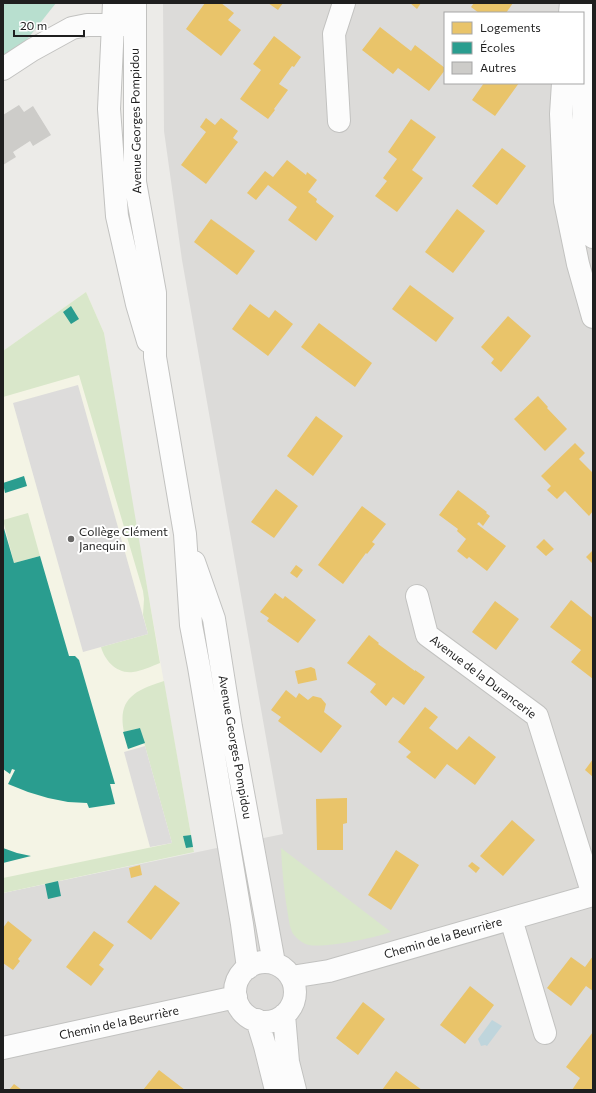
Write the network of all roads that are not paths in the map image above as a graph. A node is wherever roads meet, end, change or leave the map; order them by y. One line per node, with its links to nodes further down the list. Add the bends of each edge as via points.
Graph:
1 (114, 3): 5 (street, Avenue Georges Pompidou)
2 (135, 3): 5 (street, Avenue Georges Pompidou)
3 (344, 3): 10 (street, via 334,34)
4 (590, 3): 9 (street)
5 (124, 25): 6 (street, via 87,25 72,28); 13 (street, Avenue Georges Pompidou, via 109,109 117,216 137,304 154,357)
6 (3, 69)
7 (564, 84): 8 (street)
8 (560, 114): 9 (street); 12 (street, via 565,201 578,264)
9 (588, 114): 11 (street, via 582,132 587,208)
10 (339, 121)
11 (593, 237)
12 (593, 317)
13 (185, 534): 17 (street, Avenue Georges Pompidou, via 214,619 232,735); 18 (street, Avenue Georges Pompidou, via 190,625)
14 (418, 596): 15 (street, Avenue de la Durancerie, via 427,635 538,716)
15 (593, 895): 16 (street, Chemin de la Beurrière)
16 (511, 919): 19 (street, Chemin de la Beurrière, via 329,970); 23 (street)
17 (274, 963): 18 (street, via 256,963); 19 (street, via 281,966)
18 (248, 968): 20 (street, via 240,976 236,986)
19 (291, 977): 21 (street, via 295,990 294,997)
20 (236, 997): 22 (street, via 243,1012); 24 (street, Chemin de la Beurrière)
21 (284, 1015): 22 (street, via 276,1020); 26 (street, via 288,1062)
22 (257, 1020): 25 (street)
23 (545, 1033)
24 (3, 1048)
25 (276, 1090)
26 (295, 1090)

